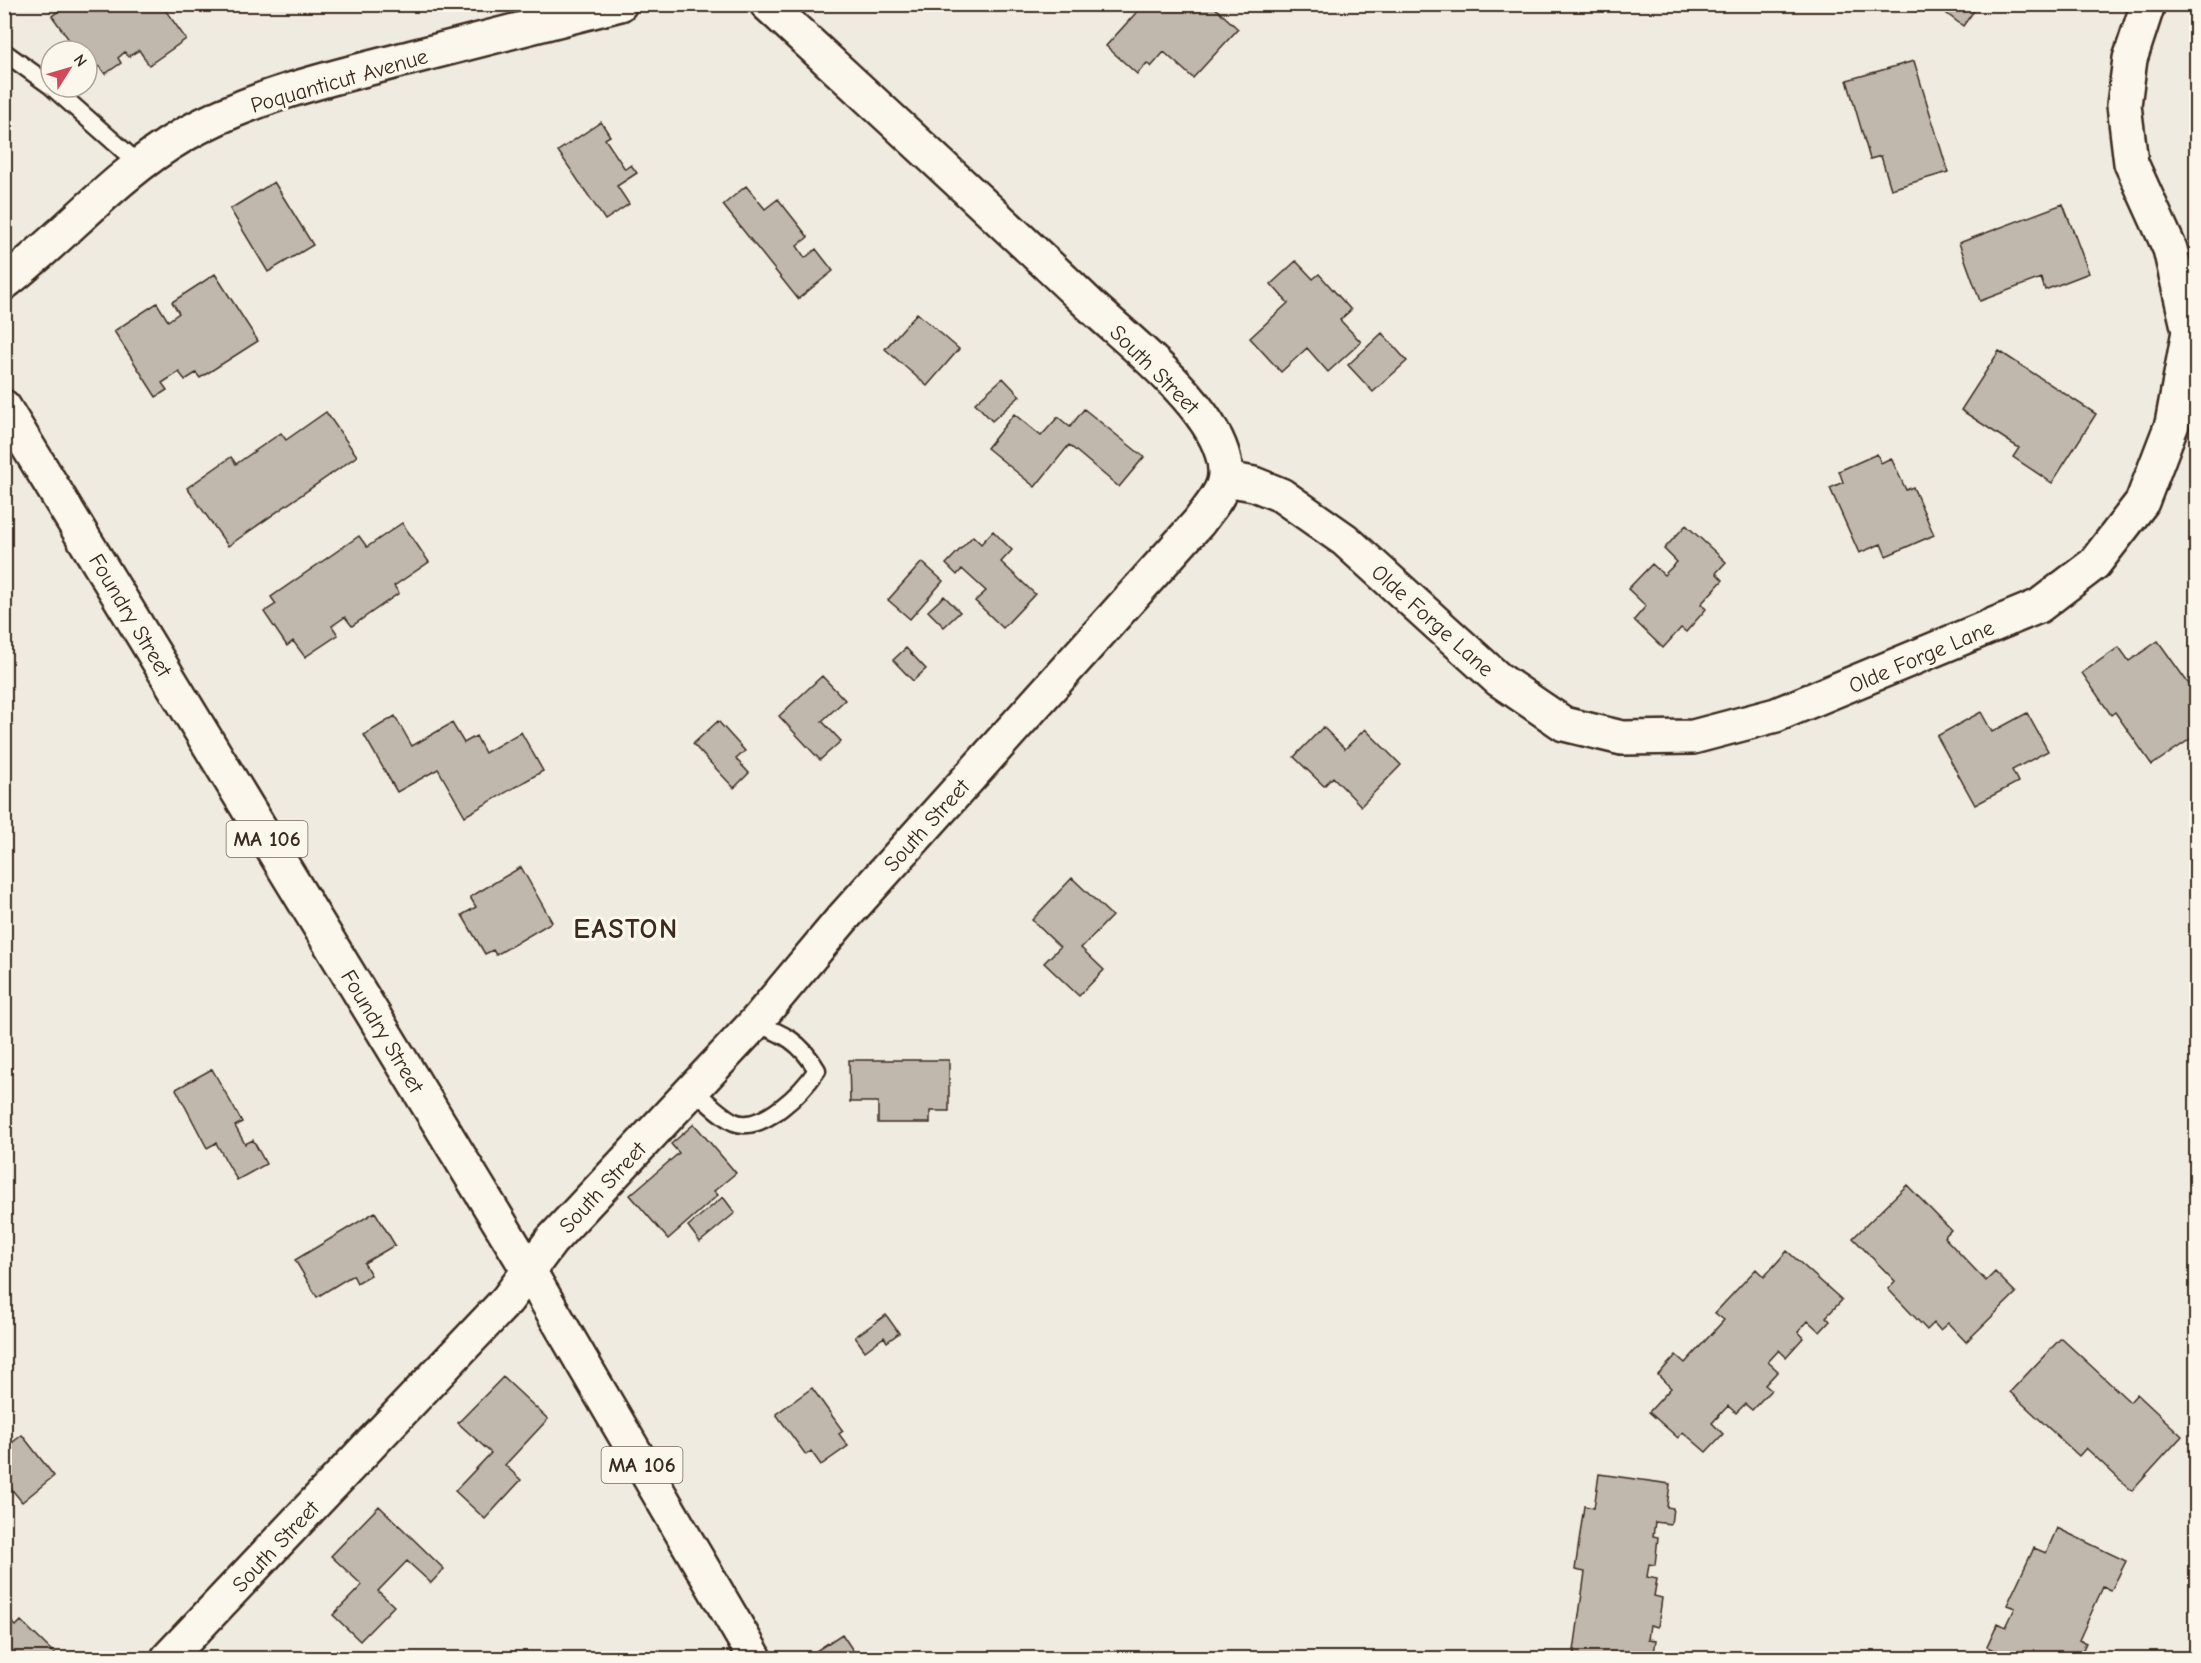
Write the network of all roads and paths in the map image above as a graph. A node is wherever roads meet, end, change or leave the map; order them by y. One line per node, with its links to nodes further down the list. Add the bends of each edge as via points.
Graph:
1 (620, 4): 7 (main road, Poquanticut Avenue, via 295,89 206,124)
2 (766, 4): 10 (main road, South Street, via 1183,393 1216,438)
3 (2148, 4): 10 (main road, Olde Forge Lane, via 2130,59 2124,105 2131,163 2172,259 2189,331 2185,354 2172,424 2142,502 2094,564 2039,606 1776,715 1693,737 1622,738 1564,724 1498,679 1345,540 1281,495 1254,484)
4 (4, 52): 5 (lane)
5 (39, 78)
6 (65, 99): 7 (lane)
7 (140, 165): 8 (main road, Poquanticut Avenue)
8 (4, 283)
9 (4, 407): 13 (main road, Foundry Street / MA 106)
10 (1226, 479): 11 (main road, South Street, via 1199,522 842,919)
11 (755, 1023): 12 (main road, South Street); 12 (lane, via 786,1035 807,1052 817,1070 807,1086 758,1122 734,1122)
12 (692, 1089): 13 (main road, South Street, via 551,1241)
13 (529, 1271): 14 (main road, South Street, via 507,1300); 15 (main road, Foundry Street / MA 106)
14 (168, 1659)
15 (755, 1659)

